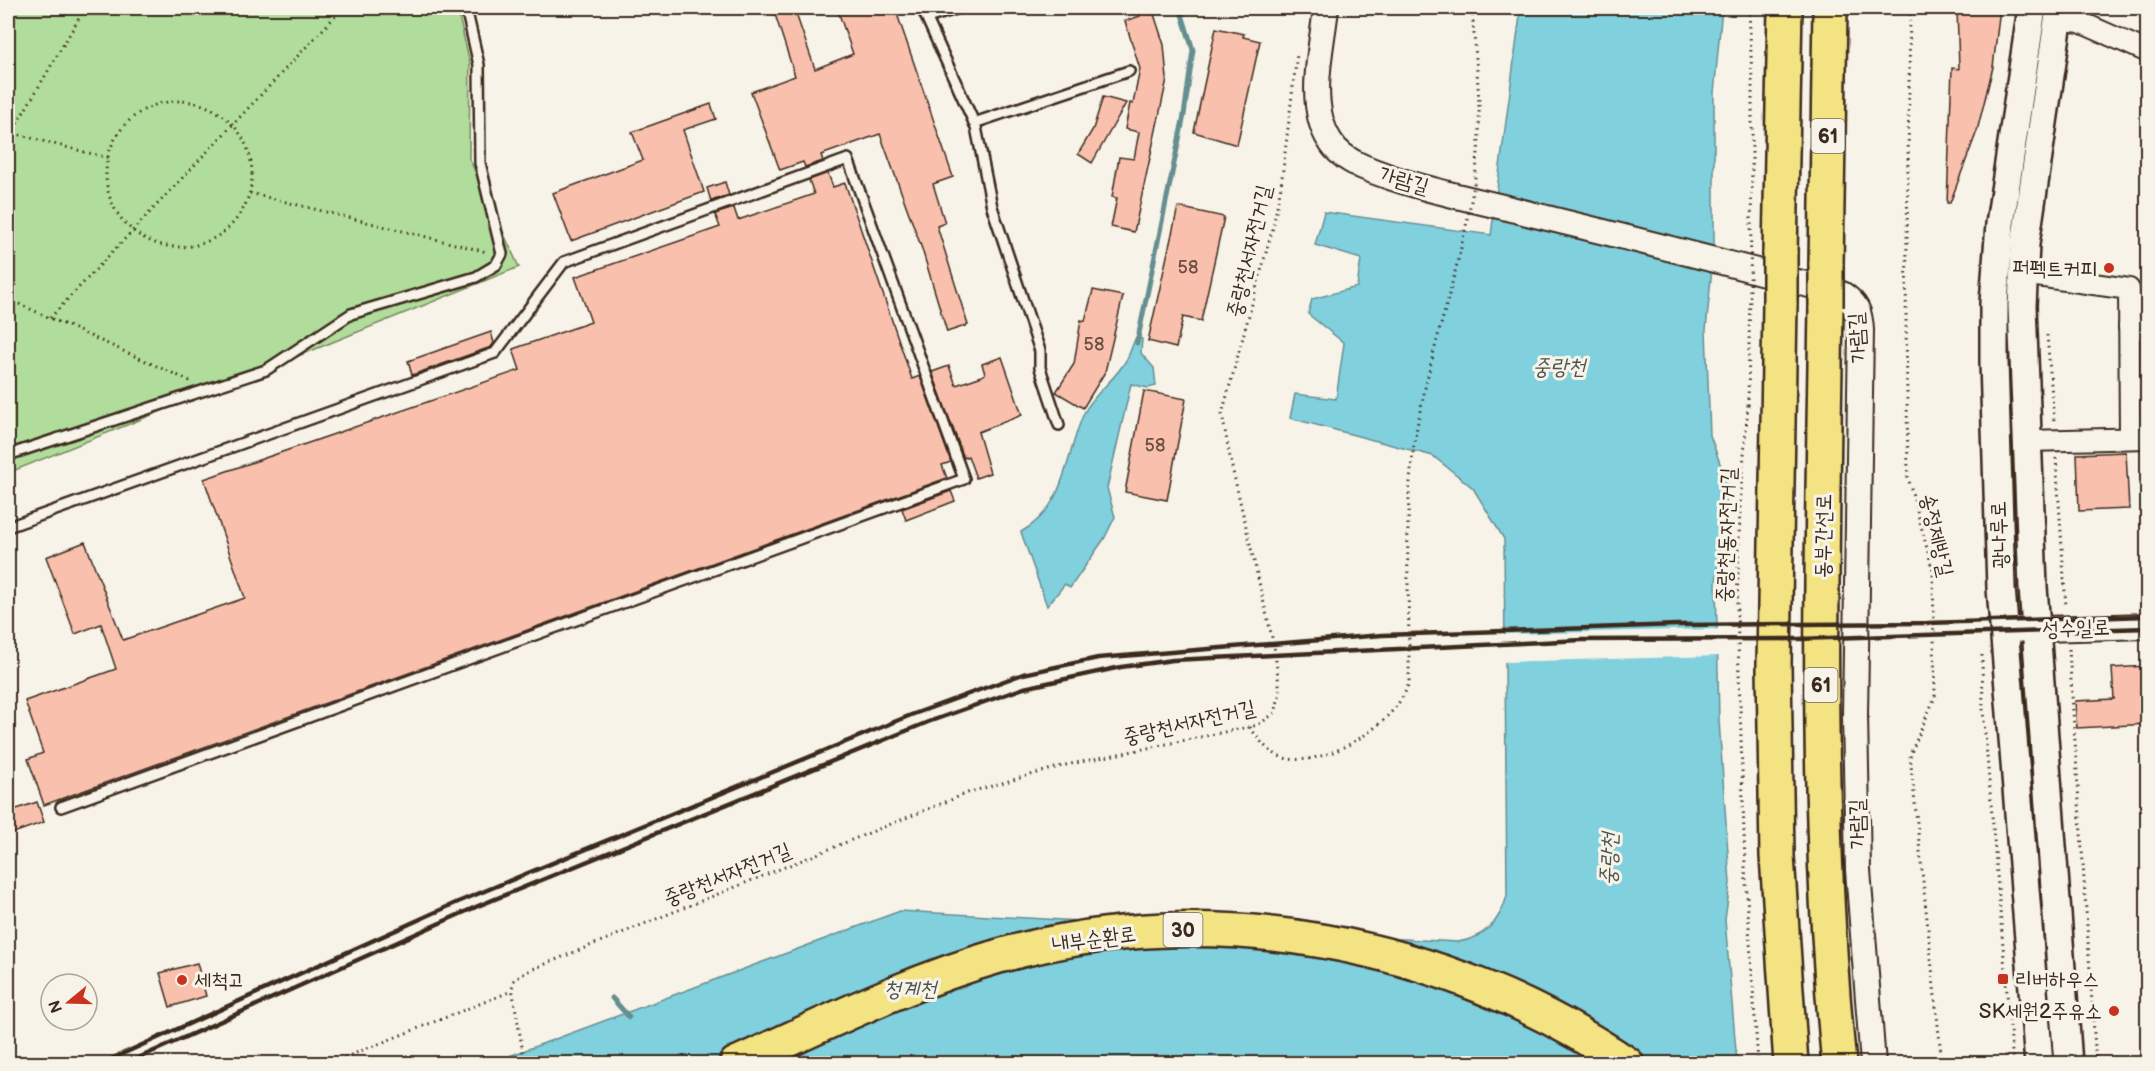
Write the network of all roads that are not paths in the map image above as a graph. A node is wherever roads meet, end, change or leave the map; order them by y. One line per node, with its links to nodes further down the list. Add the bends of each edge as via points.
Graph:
1 (466, 8): 18 (lane, via 479,65 480,163 502,254 496,265 476,277 351,314 266,370)
2 (922, 8): 9 (lane)
3 (959, 8): 9 (lane)
4 (1785, 8): 26 (highway, 61, bridge, via 1775,713 1777,856)
5 (1830, 8): 27 (highway, 동부간선로 / 61, bridge, via 1822,788)
6 (2032, 8): 22 (main road, 광나루로, via 2000,224 1994,303)
7 (1325, 9): 28 (street, 가람길, via 1319,113 1337,151 1347,159 1374,171 1460,196 1842,294 1860,314 1855,715 1858,870)
8 (2059, 13): 10 (street); 13 (main road, 광나루로)
9 (927, 18): 12 (lane)
10 (2148, 52)
11 (1129, 71): 12 (lane)
12 (974, 123): 15 (lane, via 992,207 1040,351 1040,368)
13 (2023, 274): 14 (street, via 2129,289); 17 (main road, 광나루로)
14 (2138, 329): 16 (street)
15 (1059, 425)
16 (2139, 438): 17 (street)
17 (2027, 441): 21 (main road, 광나루로)
18 (8, 456)
19 (8, 527): 23 (lane, via 495,353 564,262 848,159 964,479)
20 (2148, 626): 21 (street, 성수일로)
21 (2036, 629): 22 (street, 성수일로); 30 (main road, 광나루로)
22 (2004, 630): 29 (main road, 광나루로)
23 (61, 807)
24 (736, 1064): 25 (highway, 내부순환로 / 30, via 922,981 1000,955 1101,936 1210,930 1248,931 1357,947 1444,971 1522,1003)
25 (1627, 1064)
26 (1791, 1064)
27 (1839, 1064)
28 (1873, 1064)
29 (2039, 1064)
30 (2068, 1064)

